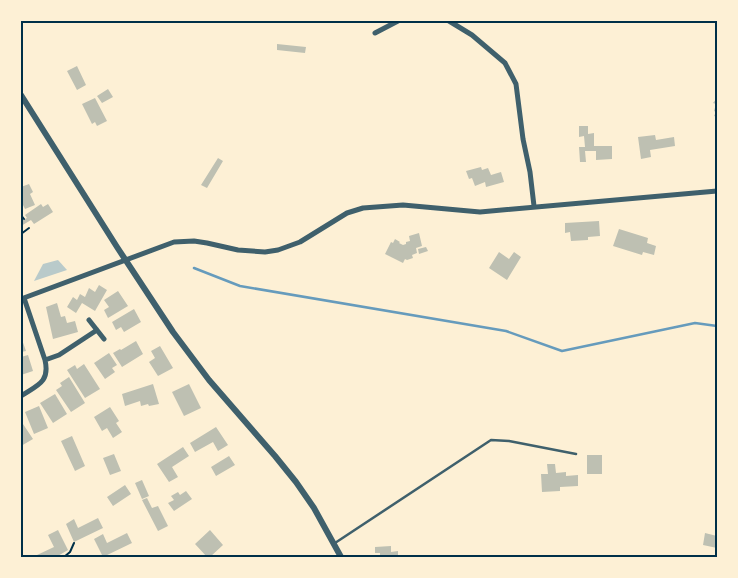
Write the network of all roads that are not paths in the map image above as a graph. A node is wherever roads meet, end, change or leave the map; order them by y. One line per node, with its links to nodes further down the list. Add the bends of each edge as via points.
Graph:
1 (398, 21): 3 (street)
2 (449, 21): 6 (street, via 472,35 504,63 516,84)
3 (375, 33)
4 (21, 95): 7 (street)
5 (717, 191): 6 (street)
6 (534, 206): 7 (street, via 480,212 403,205 363,208 348,213 300,242 278,250 248,252 187,241 163,245)
7 (126, 260): 8 (street); 15 (street, via 200,368 296,482)
8 (22, 298): 12 (street)
9 (89, 320): 10 (street)
10 (97, 330): 11 (street); 12 (street, via 59,355)
11 (104, 339)
12 (45, 360): 13 (street, via 47,371 43,382)
13 (21, 396)
14 (576, 454): 15 (lane, via 491,440)
15 (334, 544): 16 (street)
16 (340, 557)

